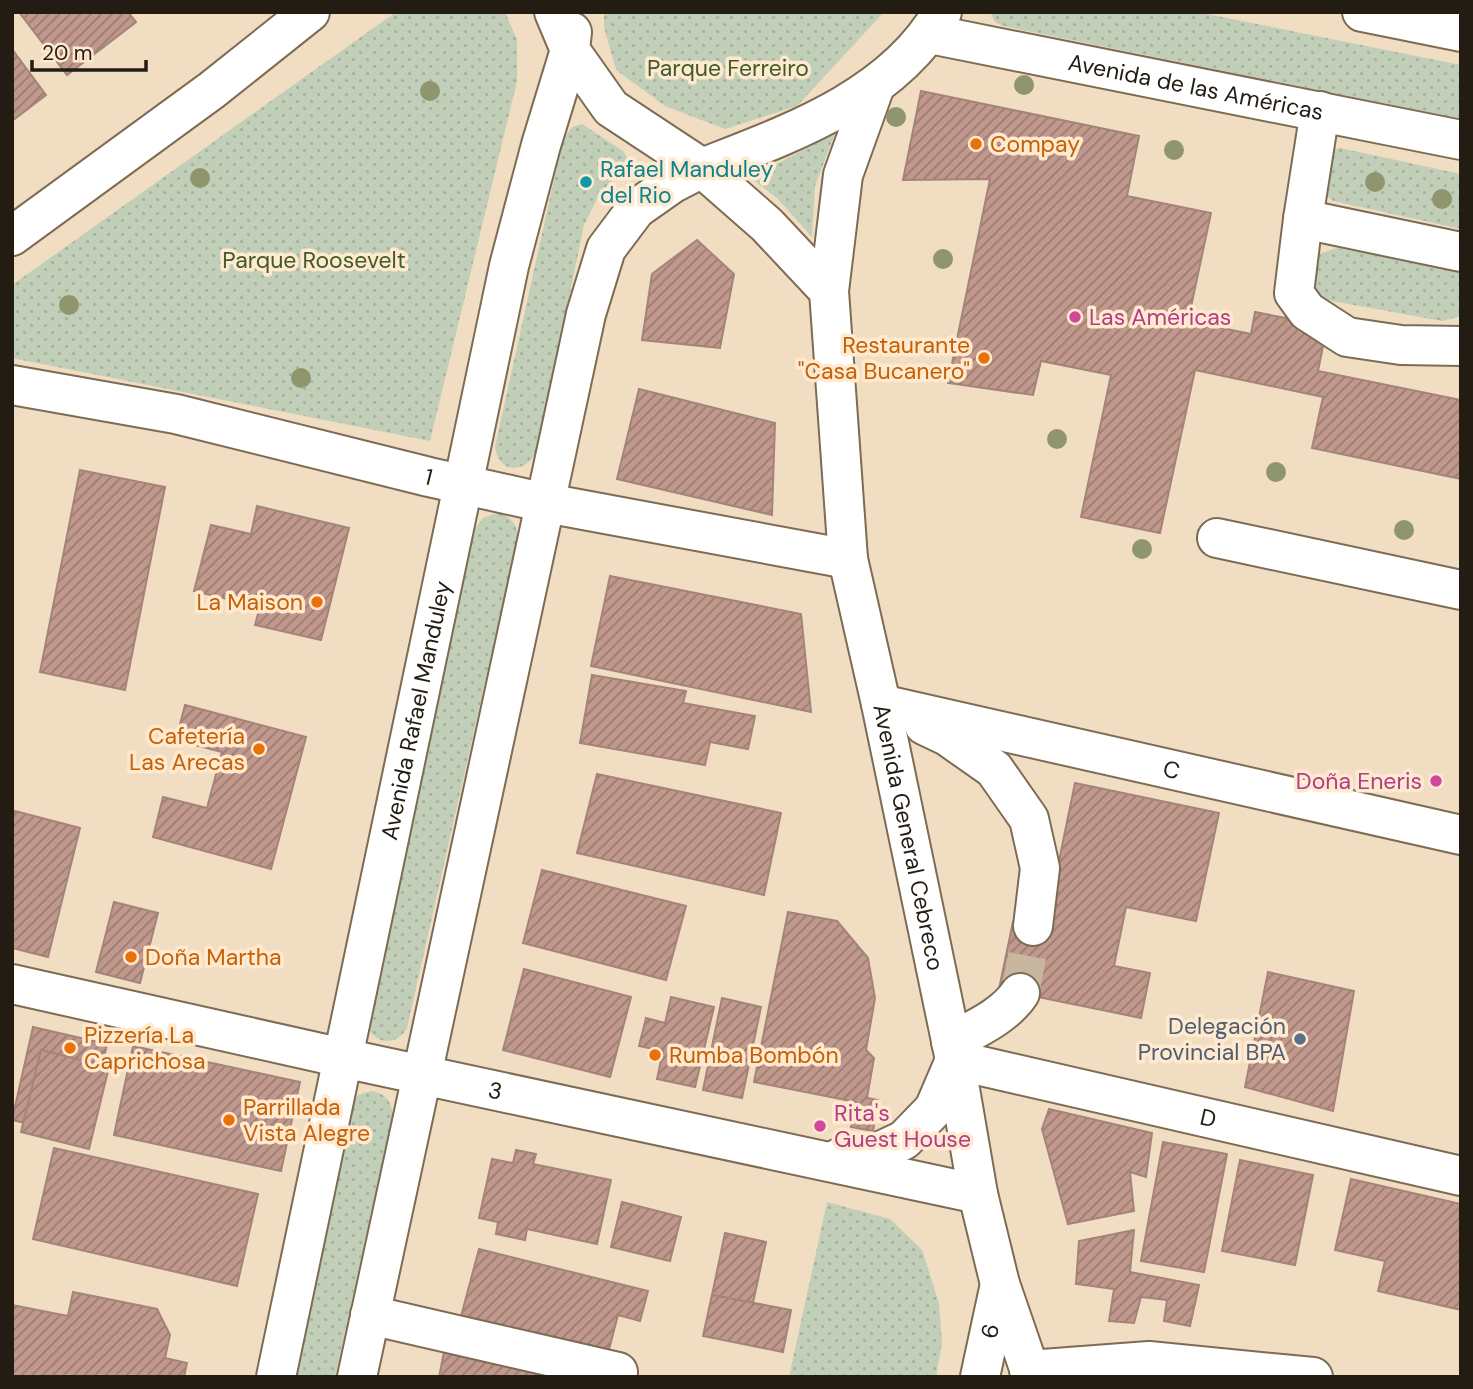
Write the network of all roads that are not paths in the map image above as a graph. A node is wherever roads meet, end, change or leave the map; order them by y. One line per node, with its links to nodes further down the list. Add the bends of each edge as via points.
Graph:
1 (554, 12): 7 (main road)
2 (574, 12): 7 (main road, Avenida Rafael Manduley)
3 (1362, 12): 6 (main road)
4 (308, 17): 13 (main road)
5 (936, 23): 8 (main road); 9 (main road, Avenida de las Américas)
6 (1461, 32)
7 (570, 50): 11 (main road, via 611,108); 18 (main road, Avenida Rafael Manduley, via 509,266)
8 (875, 86): 11 (main road, via 790,134); 15 (main road, Avenida General Cebreco, via 843,176)
9 (1320, 111): 10 (main road, Avenida de las Américas); 12 (main road)
10 (1461, 140)
11 (702, 168): 15 (main road, via 767,225); 19 (main road, via 636,209 606,249 586,314)
12 (1303, 219): 14 (main road); 16 (main road, via 1294,293 1307,311 1347,337 1401,345)
13 (12, 236)
14 (1461, 252)
15 (829, 291): 21 (main road, Avenida General Cebreco)
16 (1461, 346)
17 (12, 385): 18 (main road, 1, via 176,414)
18 (463, 485): 19 (main road, 1); 29 (main road, Avenida Rafael Manduley)
19 (546, 503): 21 (main road, 1); 30 (main road)
20 (1217, 538): 22 (main road)
21 (848, 559): 23 (main road, Avenida General Cebreco)
22 (1461, 590)
23 (881, 704): 24 (main road, C); 25 (main road, via 947,736 993,769 1028,819 1040,868); 28 (main road, Avenida General Cebreco)
24 (1461, 835)
25 (1033, 926)
26 (12, 984): 29 (main road, 3)
27 (1020, 993): 28 (main road, via 1013,1004)
28 (953, 1051): 31 (main road, via 934,1108 904,1140 870,1156); 32 (main road, D); 33 (main road, Avenida General Cebreco)
29 (343, 1058): 30 (main road, 3); 38 (main road, Avenida Rafael Manduley)
30 (422, 1074): 31 (main road, 3); 35 (main road)
31 (821, 1160): 33 (main road, 3)
32 (1461, 1177)
33 (978, 1194): 34 (main road, Avenida General Cebreco)
34 (1000, 1284): 37 (main road, Avenida General Cebreco); 40 (main road, 6)
35 (370, 1315): 36 (main road); 39 (main road)
36 (620, 1364)
37 (1030, 1373): 41 (main road, via 1149,1362)
38 (276, 1377)
39 (357, 1377)
40 (981, 1377)
41 (1313, 1377)

